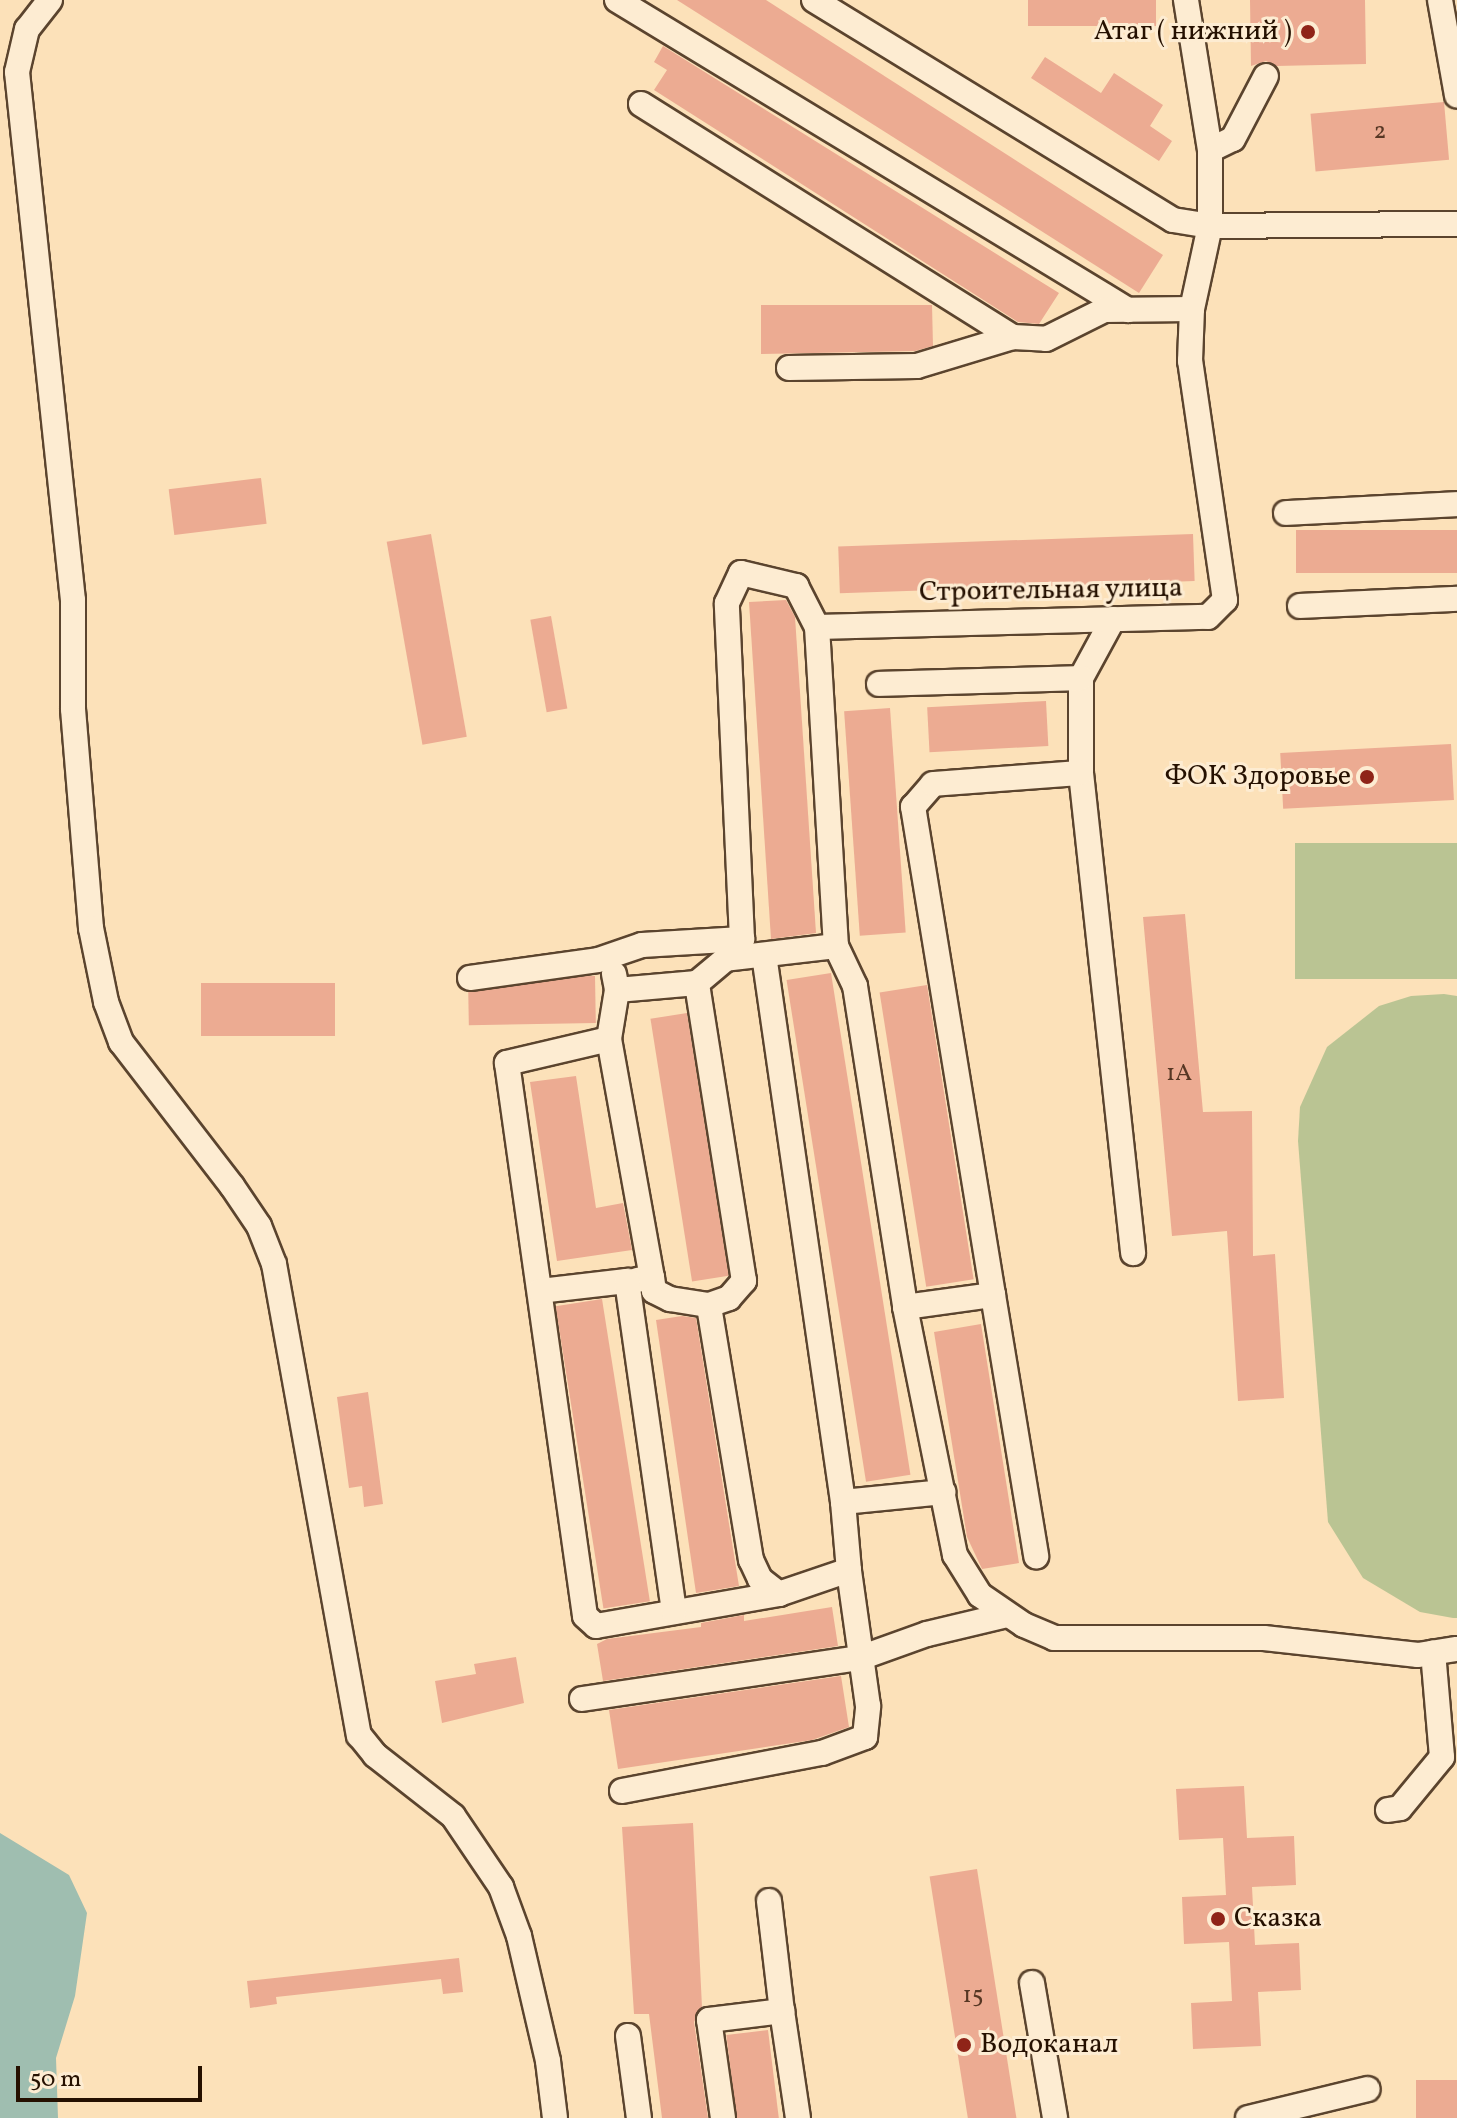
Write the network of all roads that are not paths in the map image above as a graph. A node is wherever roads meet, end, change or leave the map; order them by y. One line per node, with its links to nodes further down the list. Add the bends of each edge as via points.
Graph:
1 (50, 0): 58 (street, via 27,29 17,72 73,600 73,709 91,928 106,1002 121,1042 259,1226 274,1264 359,1735 375,1755 453,1816 501,1887 519,1936 548,2061)
2 (617, 0): 13 (street)
3 (814, 0): 11 (street, via 1173,220)
4 (1186, 0): 9 (street)
5 (1440, 0): 7 (street)
6 (1266, 76): 9 (street, via 1233,139)
7 (1457, 95)
8 (641, 104): 14 (street)
9 (1210, 150): 11 (street)
10 (1457, 224): 11 (street)
11 (1210, 226): 12 (street)
12 (1192, 309): 13 (street); 20 (street, Строительная улица, via 1190,361 1225,600 1208,617)
13 (1128, 310): 14 (street, via 1089,314 1046,339)
14 (1013, 337): 15 (street, via 917,366)
15 (789, 368)
16 (1457, 504): 17 (street)
17 (1286, 513)
18 (1457, 599): 19 (street)
19 (1300, 606)
20 (1113, 619): 21 (street, Строительная улица); 22 (street)
21 (817, 627): 25 (street, via 796,586 741,573 727,603); 26 (street)
22 (1081, 678): 23 (street); 24 (street)
23 (879, 684)
24 (1081, 773): 34 (street); 38 (street, via 933,784 913,807)
25 (742, 939): 28 (street, via 642,945); 29 (street)
26 (836, 946): 27 (street); 40 (street, via 855,986)
27 (764, 955): 29 (street); 42 (street)
28 (610, 956): 30 (street); 32 (street)
29 (726, 959): 31 (street)
30 (470, 978)
31 (697, 983): 32 (street); 39 (street, via 744,1281 729,1298)
32 (617, 990): 33 (street)
33 (609, 1039): 35 (street); 37 (street, via 507,1063)
34 (1133, 1253)
35 (652, 1277): 36 (street); 39 (street, via 654,1291 670,1299)
36 (627, 1281): 37 (street); 46 (street)
37 (540, 1291): 46 (street, via 585,1616 596,1626)
38 (993, 1295): 40 (street); 43 (street)
39 (709, 1305): 45 (street, via 751,1560 760,1579)
40 (905, 1307): 41 (street)
41 (944, 1492): 42 (street); 47 (street, via 955,1555 980,1595)
42 (843, 1502): 44 (street)
43 (1036, 1556)
44 (849, 1570): 45 (street); 49 (street)
45 (779, 1594): 46 (street)
46 (674, 1612)
47 (1007, 1615): 48 (street, via 1054,1638 1264,1638); 49 (street, via 927,1634)
48 (1445, 1651): 52 (street, via 1442,1757 1400,1808)
49 (860, 1658): 50 (street); 51 (street, via 868,1706 865,1737 822,1753)
50 (582, 1699)
51 (622, 1791)
52 (1388, 1810)
53 (769, 1901): 55 (street)
54 (1032, 1983): 62 (street)
55 (782, 2011): 60 (street, via 709,2020); 61 (street)
56 (628, 2036): 59 (street)
57 (1368, 2089): 63 (street)
58 (555, 2118)
59 (639, 2118)
60 (723, 2118)
61 (798, 2118)
62 (1055, 2118)
63 (1248, 2118)

